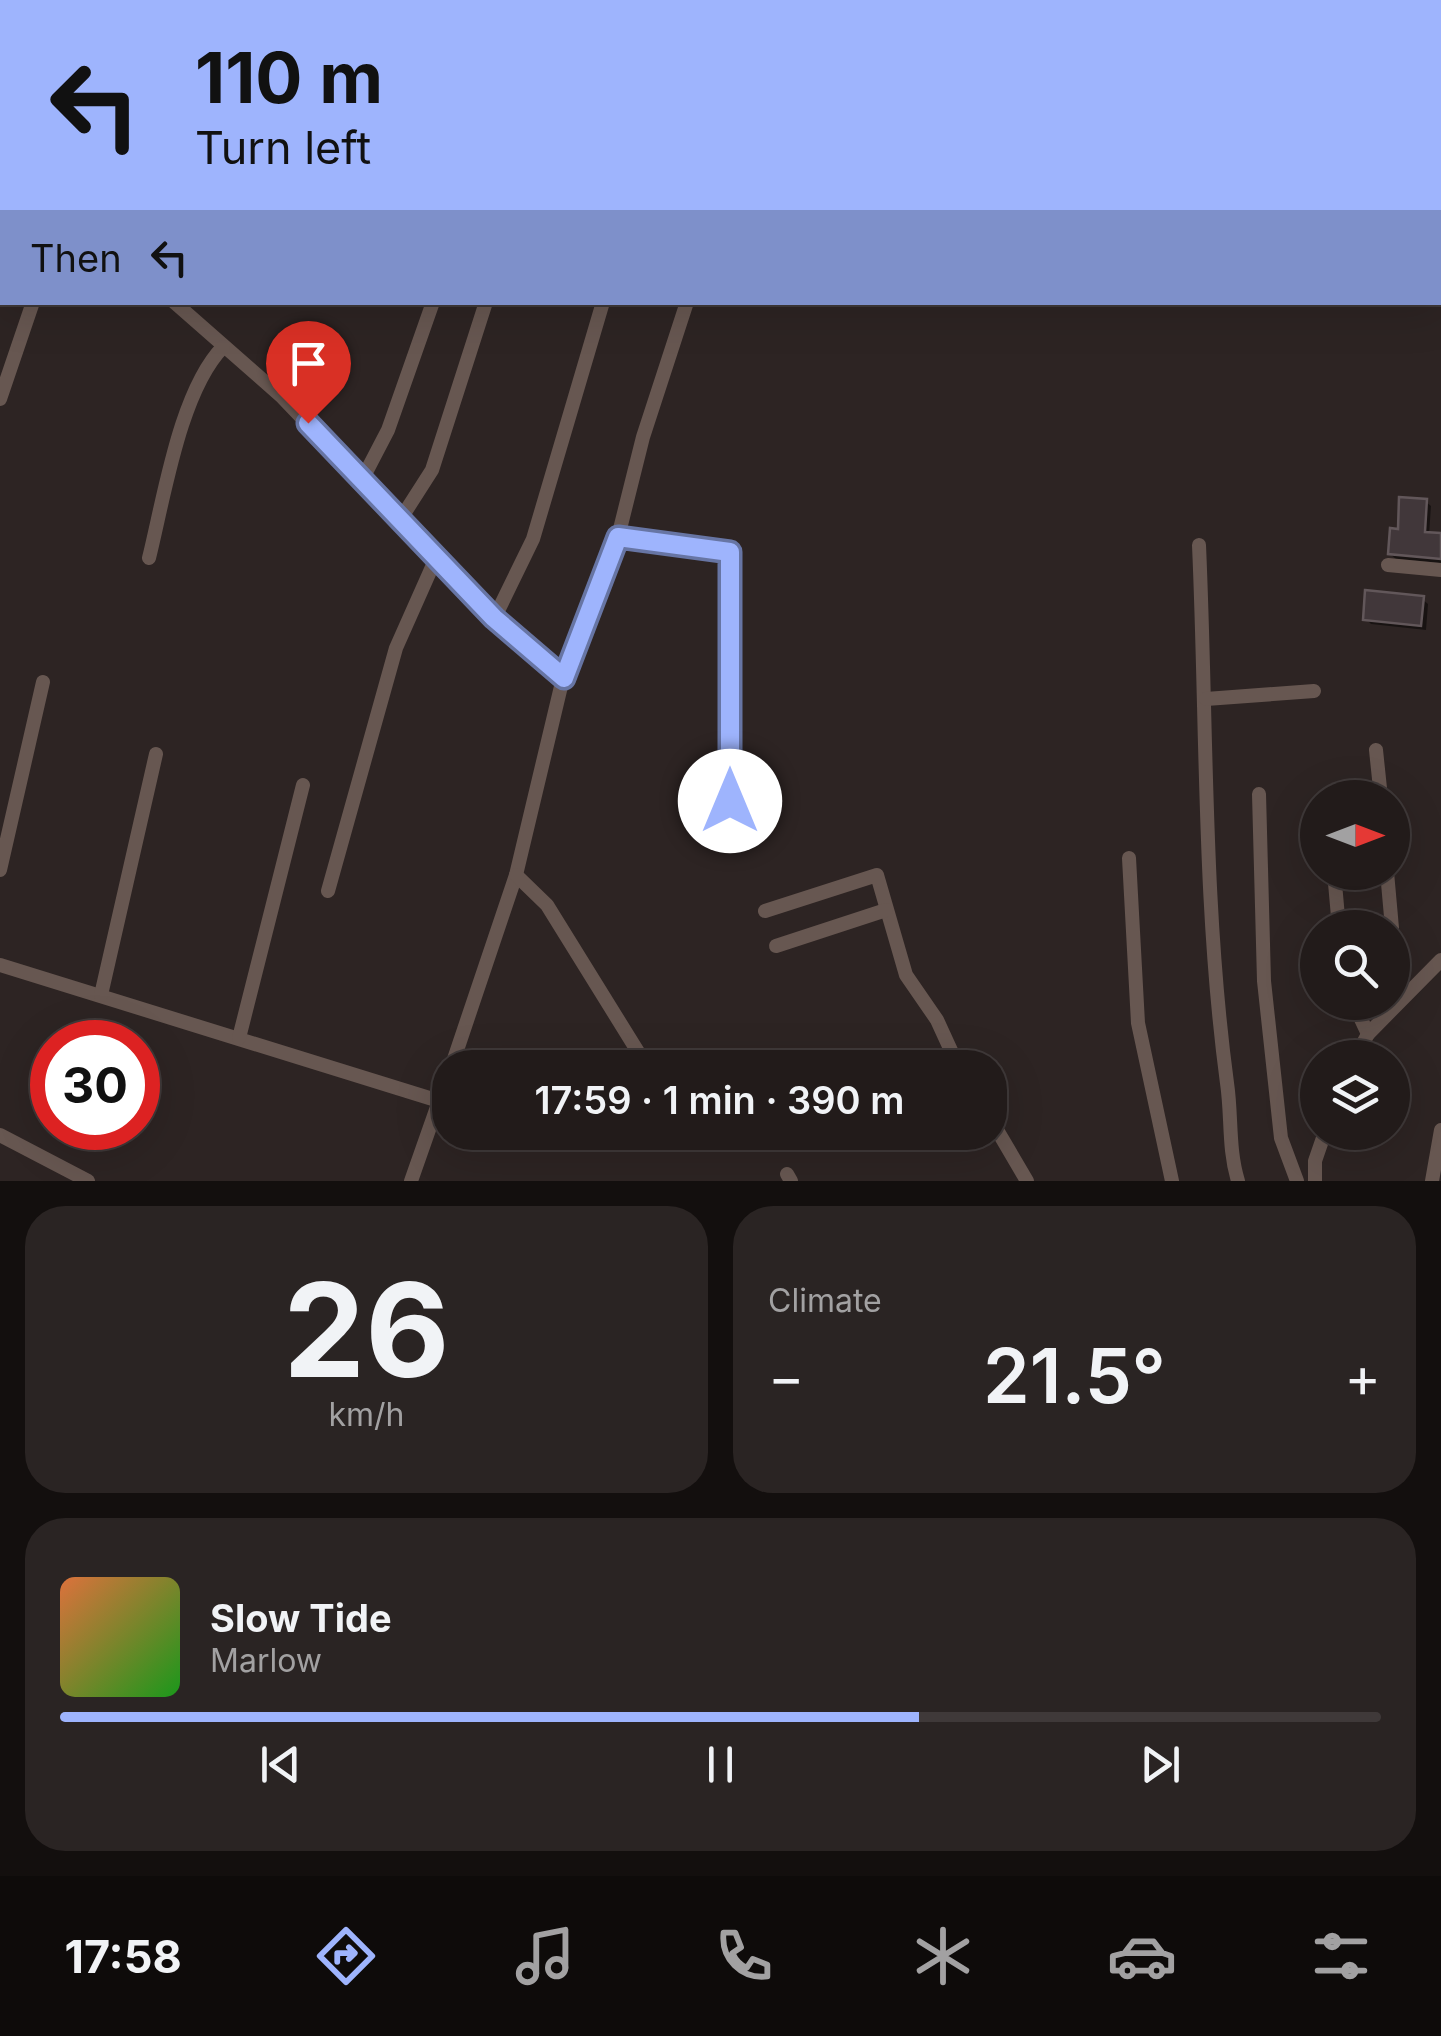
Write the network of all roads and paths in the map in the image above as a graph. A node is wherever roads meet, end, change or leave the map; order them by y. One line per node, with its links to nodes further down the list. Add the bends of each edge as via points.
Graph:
1 (32, 305): 8 (street)
2 (177, 305): 7 (street)
3 (432, 305): 9 (street, via 388,430)
4 (485, 305): 10 (street, via 432,470)
5 (602, 305): 17 (street, via 534,539)
6 (686, 305): 11 (street)
7 (224, 347): 9 (street); 13 (street, via 208,363 184,427)
8 (0, 399)
9 (363, 478): 10 (street)
10 (400, 520): 14 (street)
11 (618, 537): 18 (street); 27 (street, via 730,552)
12 (1198, 545): 21 (street)
13 (148, 558)
14 (436, 558): 17 (street); 31 (street, via 396,648)
15 (1388, 565): 16 (street)
16 (1441, 570)
17 (494, 618): 18 (street)
18 (564, 678): 30 (street)
19 (43, 682): 29 (street)
20 (1314, 691): 21 (street)
21 (1206, 698): 55 (street, via 1208,910)
22 (1376, 750): 24 (street)
23 (156, 754): 37 (street)
24 (1378, 780)
25 (303, 785): 40 (street)
26 (1259, 794): 56 (street, via 1264,981 1281,1138)
27 (730, 801)
28 (1130, 858): 54 (street, via 1138,1023)
29 (0, 870)
30 (516, 875): 42 (street); 43 (street, via 546,905)
31 (328, 890)
32 (886, 910): 33 (street, via 877,875); 34 (street); 44 (street, via 906,975)
33 (765, 912)
34 (776, 946)
35 (1441, 960): 39 (street)
36 (0, 965): 37 (street)
37 (101, 995): 40 (street)
38 (1362, 1020): 39 (street)
39 (1368, 1034): 41 (street)
40 (239, 1038): 45 (street)
41 (1365, 1040)
42 (456, 1050)
43 (637, 1050)
44 (951, 1050)
45 (432, 1098)
46 (432, 1123): 52 (street)
47 (1441, 1130): 58 (street)
48 (0, 1135): 51 (street)
49 (1007, 1147): 53 (street)
50 (1319, 1150): 57 (street)
51 (88, 1181)
52 (411, 1181)
53 (1027, 1181)
54 (1172, 1181)
55 (1238, 1181)
56 (1297, 1181)
57 (1314, 1181)
58 (1432, 1181)

